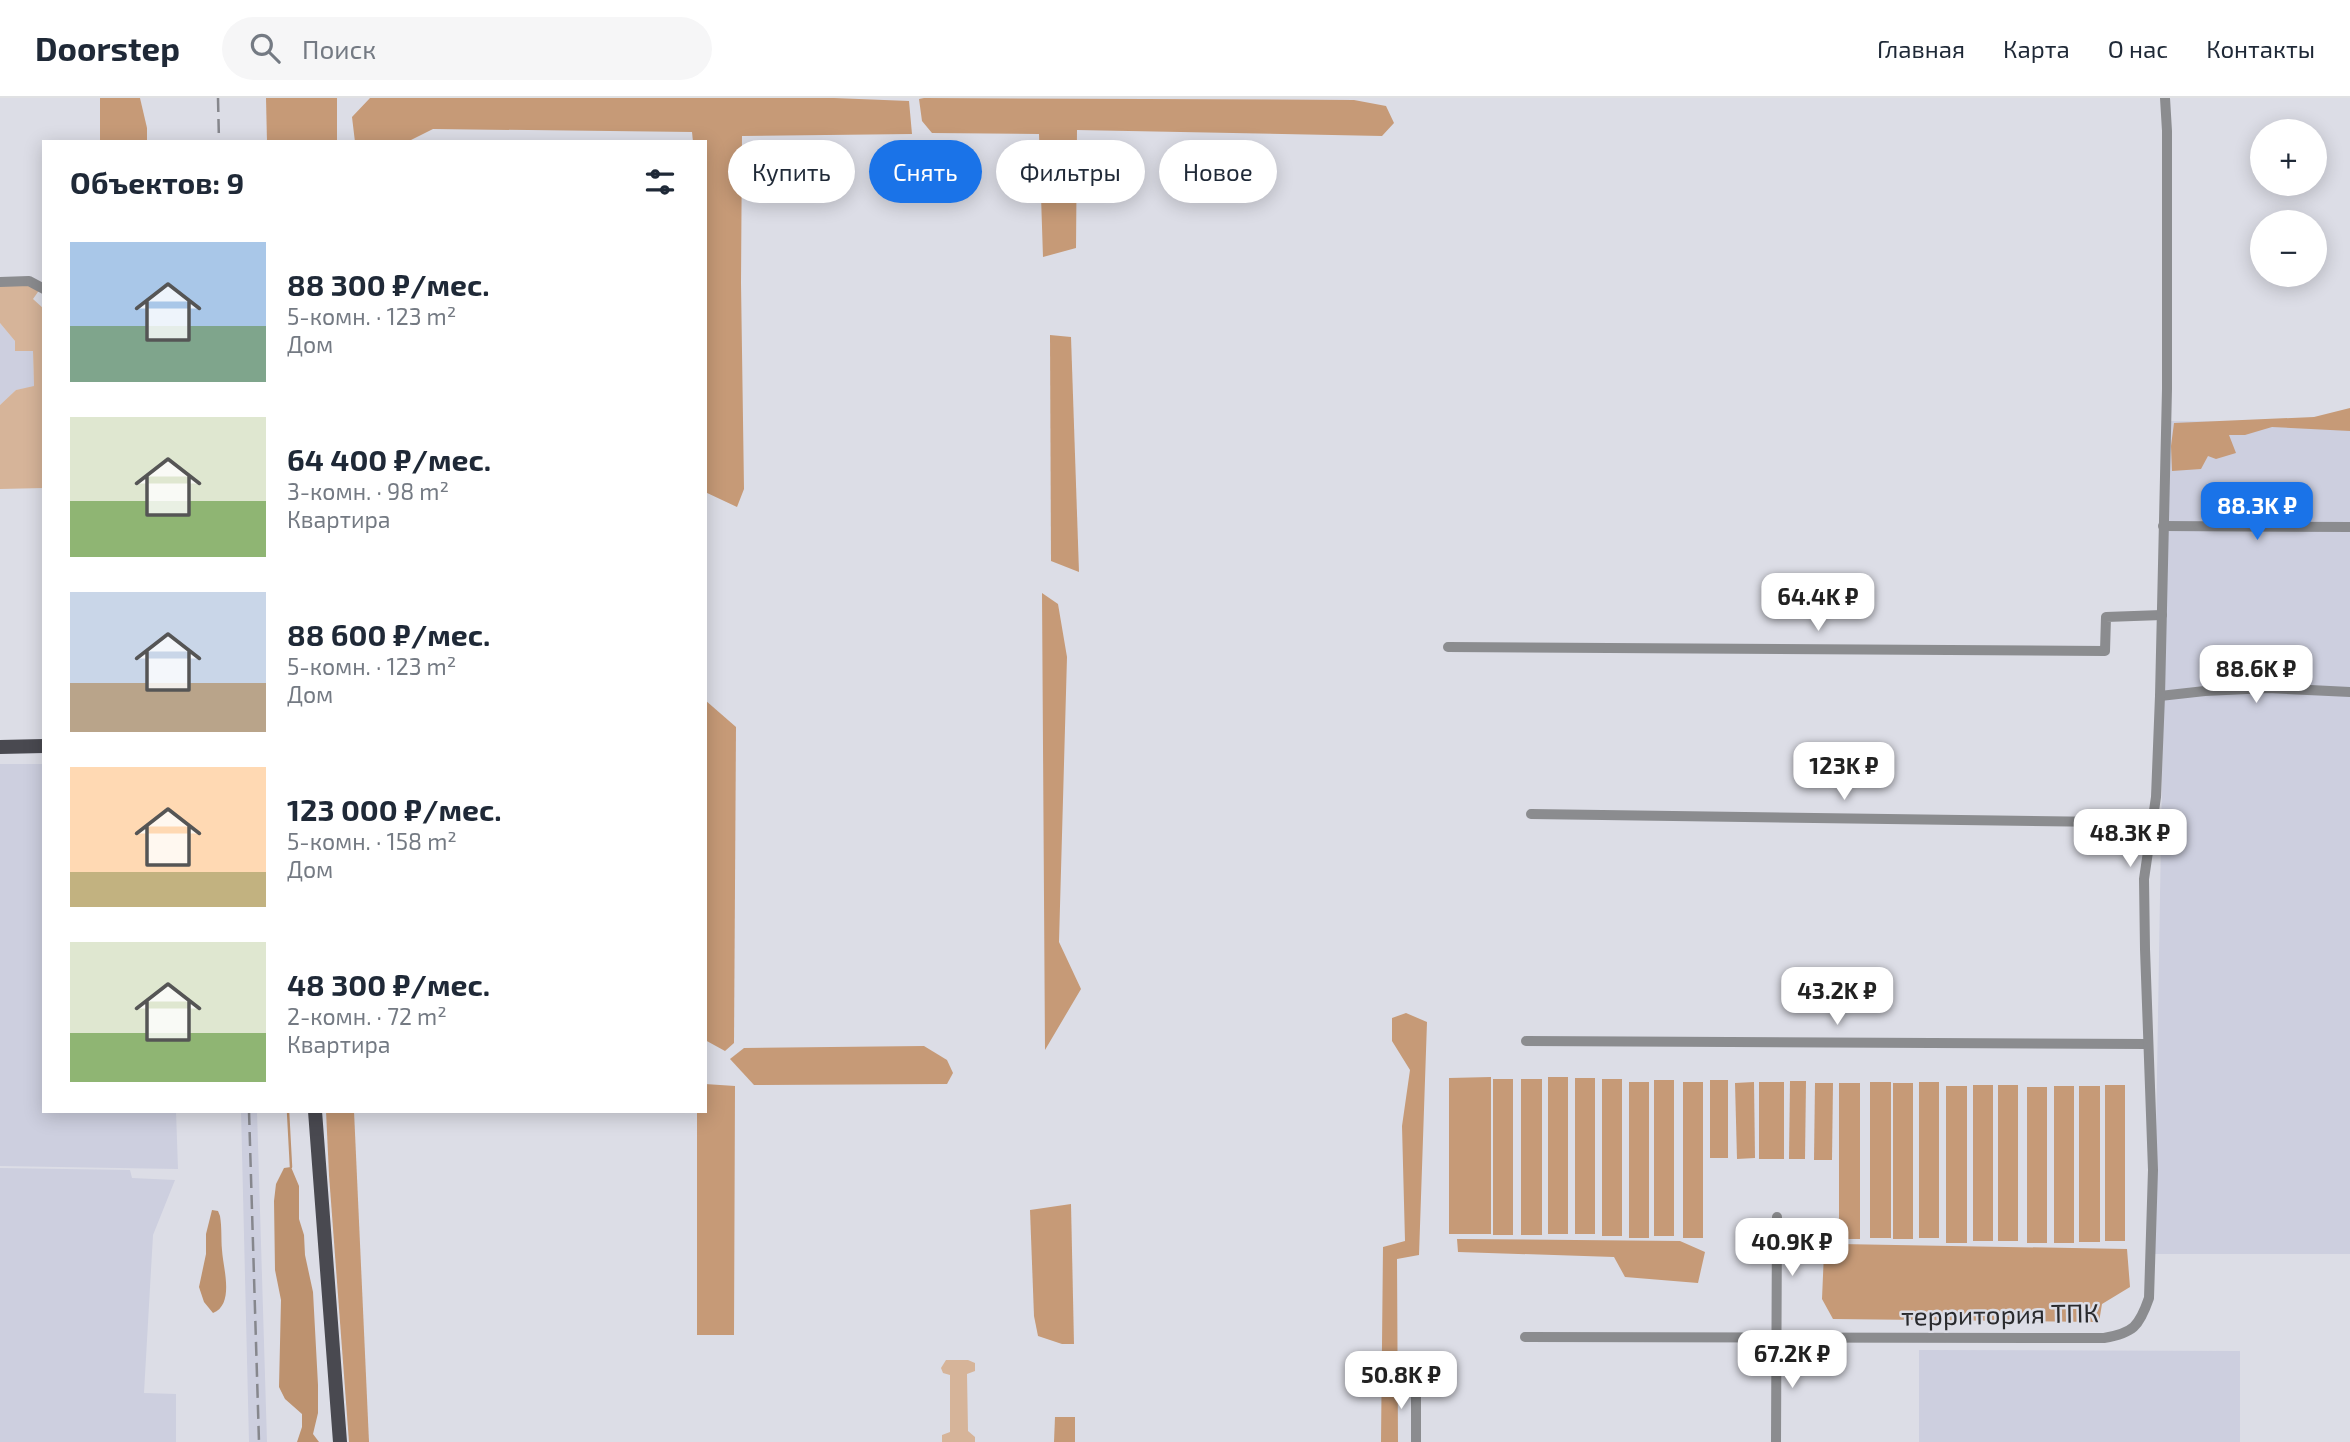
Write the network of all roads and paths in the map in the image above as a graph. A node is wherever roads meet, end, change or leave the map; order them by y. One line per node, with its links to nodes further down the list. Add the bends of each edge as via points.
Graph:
1 (2165, 98): 4 (street, via 2168,326)
2 (0, 282): 3 (street, via 29,281)
3 (42, 288)
4 (2164, 526): 5 (street); 6 (street)
5 (2350, 527)
6 (2162, 615): 7 (street, via 2106,617 2105,651); 9 (street)
7 (1448, 647)
8 (2350, 692): 9 (street, via 2268,688)
9 (2160, 696): 13 (street)
10 (42, 746): 11 (main road)
11 (0, 747)
12 (1531, 814): 13 (street, via 2106,822)
13 (2150, 835): 15 (street, via 2144,879)
14 (1526, 1041): 15 (street)
15 (2147, 1044): 19 (street, территория ТПК, via 2153,1170 2151,1252 2149,1298 2137,1326 2104,1338)
16 (315, 1113): 21 (main road)
17 (1777, 1217): 19 (street)
18 (1525, 1337): 19 (street, территория ТПК)
19 (1776, 1339): 23 (street)
20 (1416, 1381): 22 (street)
21 (340, 1442)
22 (1416, 1442)
23 (1776, 1442)

